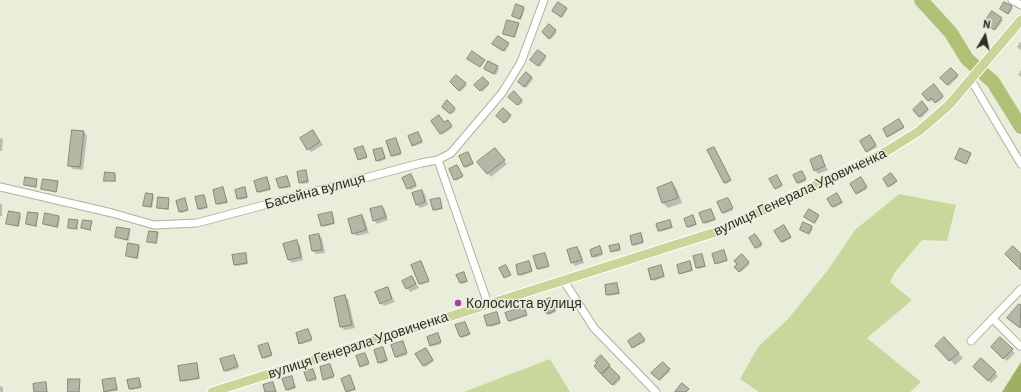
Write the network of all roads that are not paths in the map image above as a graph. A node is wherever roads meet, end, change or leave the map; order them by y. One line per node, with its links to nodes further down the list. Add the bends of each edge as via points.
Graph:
1 (544, 0): 6 (street, Басейна вулиця, via 521,62 502,93 451,153)
2 (1012, 0): 3 (street)
3 (1021, 5)
4 (1021, 20): 5 (main road, вулиця Генерала Удовиченка)
5 (973, 78): 7 (street); 9 (main road, вулиця Генерала Удовиченка, via 949,105 925,126 887,151 722,230)
6 (438, 160): 8 (street, Басейна вулиця, via 197,223 154,225); 11 (street)
7 (1021, 164)
8 (0, 187)
9 (564, 281): 11 (main road, вулиця Генерала Удовиченка); 16 (street, via 594,328)
10 (1021, 289): 12 (street)
11 (488, 304): 15 (main road, вулиця Генерала Удовиченка)
12 (993, 319): 13 (street); 14 (street)
13 (971, 342)
14 (1020, 346)
15 (212, 392)
16 (656, 392)

